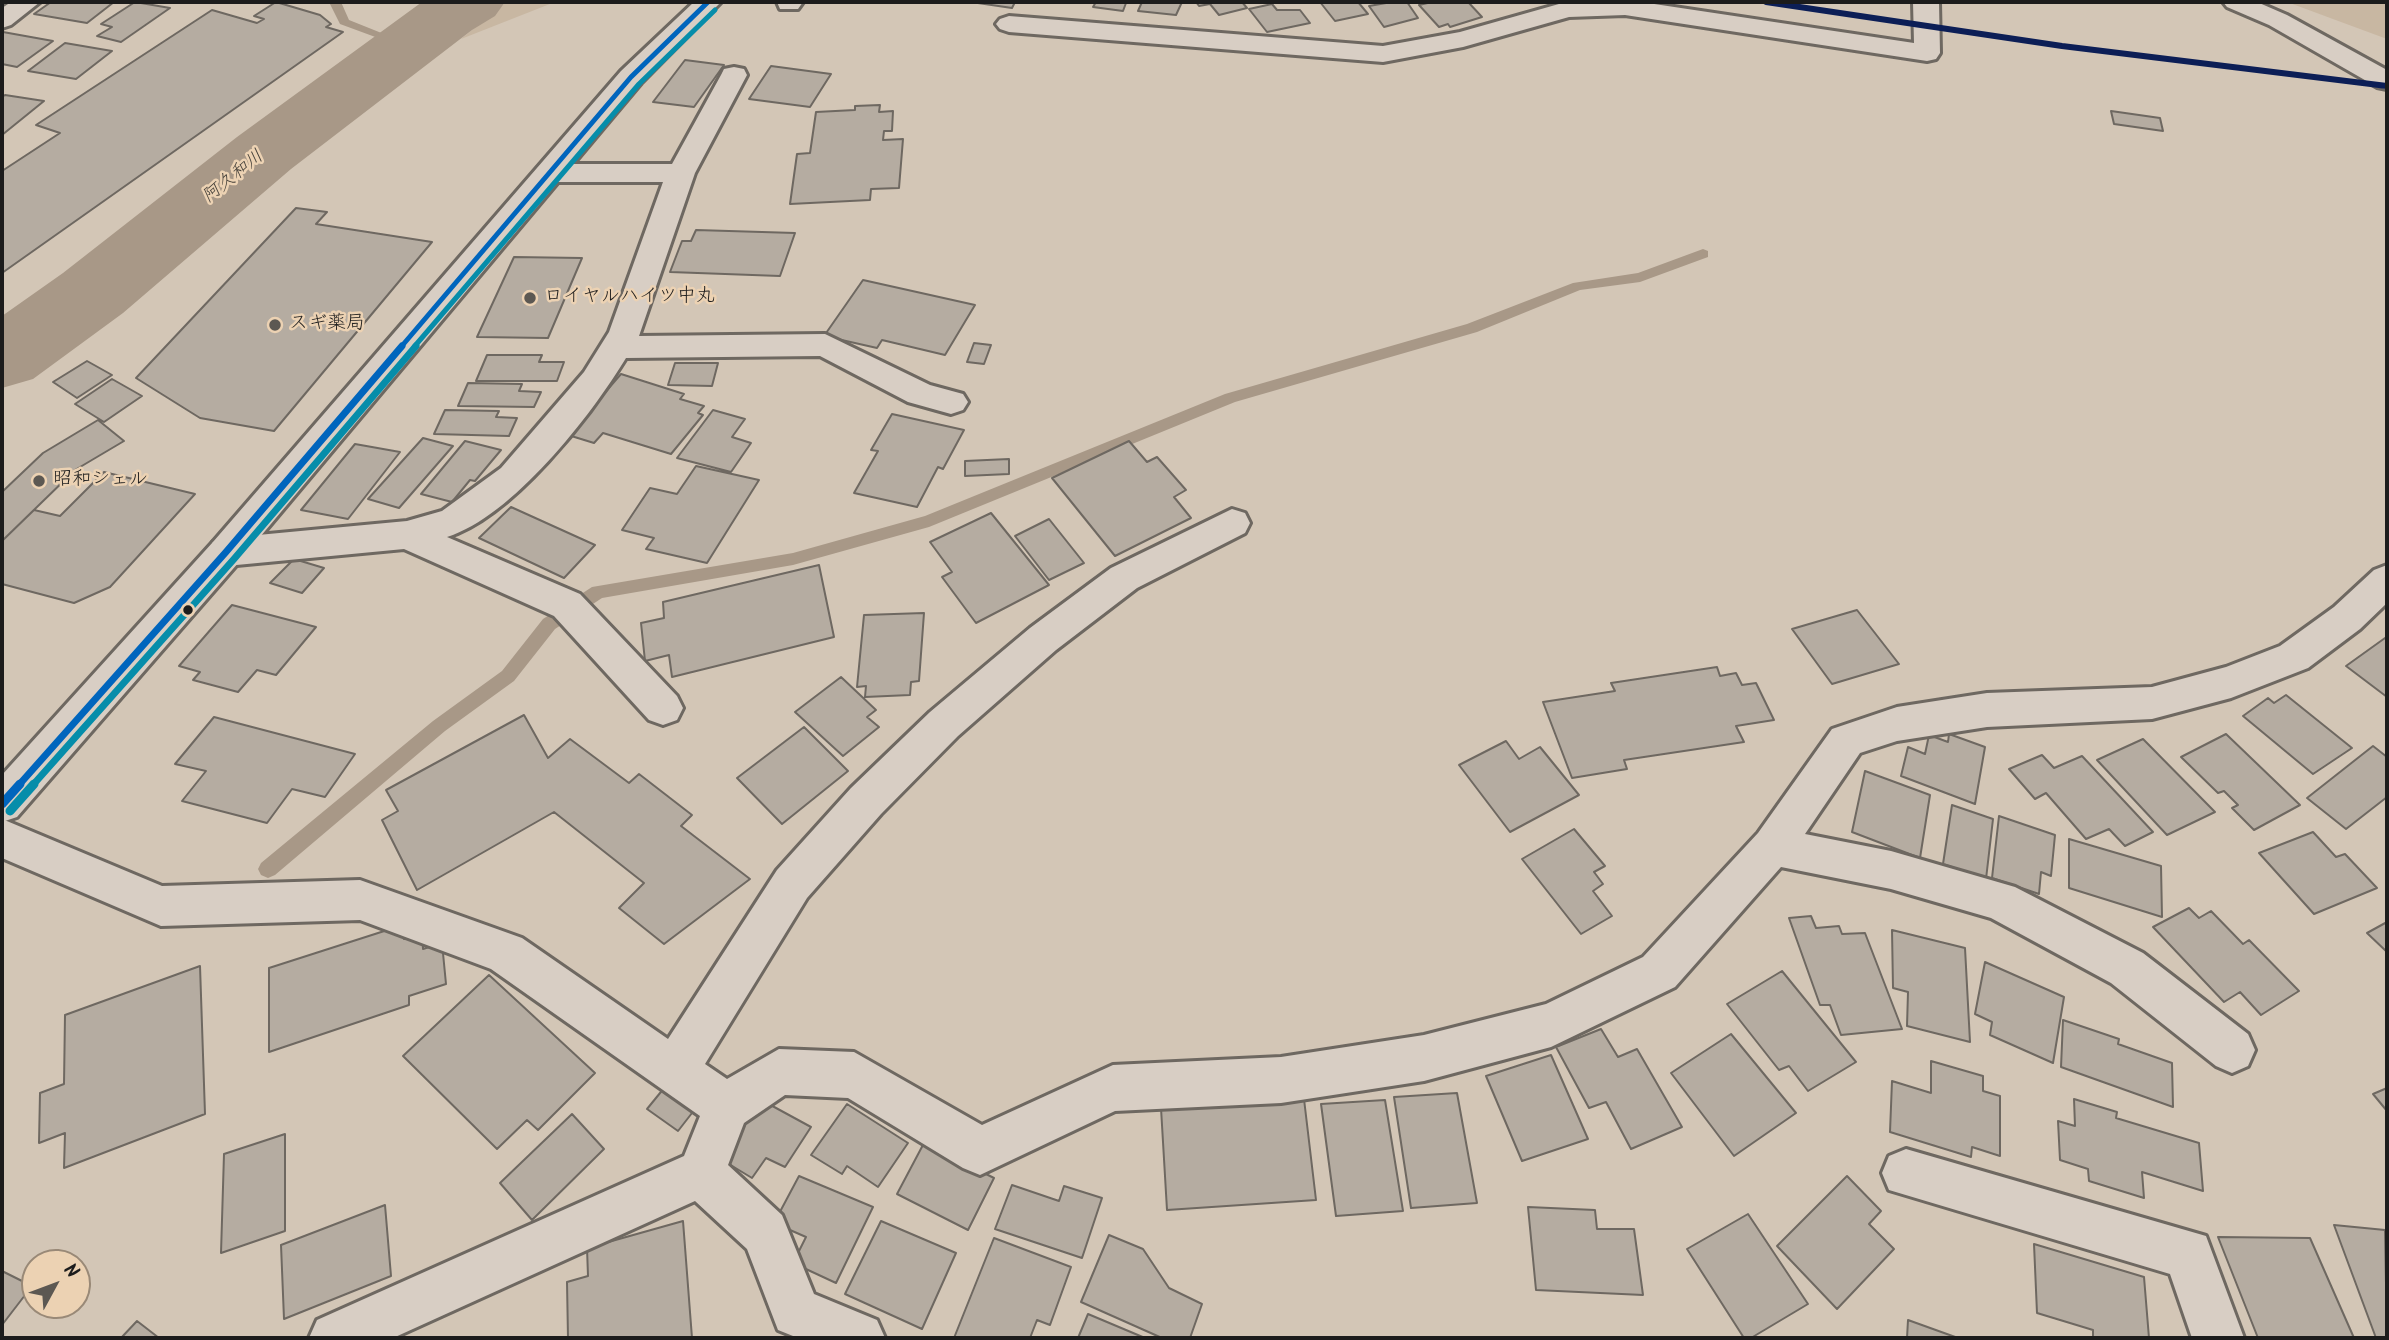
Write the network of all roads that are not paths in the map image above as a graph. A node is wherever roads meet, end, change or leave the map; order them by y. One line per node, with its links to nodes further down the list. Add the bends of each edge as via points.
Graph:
1 (27, 2): 6 (street)
2 (708, 2): 11 (street, via 631,77)
3 (1926, 2): 8 (street, via 1927,53 1625,7 1568,9)
4 (2236, 2): 10 (street, via 2278,20)
5 (1492, 5): 8 (street)
6 (2, 20)
7 (1009, 24): 8 (street, via 1383,54)
8 (1515, 24)
9 (734, 75): 12 (street)
10 (2387, 81)
11 (549, 173): 12 (street); 17 (street)
12 (681, 173): 13 (street)
13 (616, 347): 14 (street, via 825,345 920,394); 16 (street, via 596,380 513,477 454,521)
14 (951, 402)
15 (1232, 523): 24 (street, via 1124,578 1043,639 944,724 866,801 792,884)
16 (407, 535): 17 (street); 19 (street, via 567,605)
17 (226, 551): 20 (street)
18 (2387, 580): 22 (street, via 2347,618 2294,657 2231,682 2152,703 1974,712 1896,724 1846,741)
19 (663, 708)
20 (6, 789)
21 (2, 838): 24 (street, via 161,906 360,900 506,953)
22 (1773, 846): 23 (street, via 1891,870 2000,901 2127,968); 25 (street, via 1659,972 1551,1025 1424,1058 1281,1080 1114,1088 980,1151 854,1075 779,1072)
23 (2232, 1050)
24 (675, 1070): 25 (street)
25 (727, 1107): 26 (street)
26 (701, 1173): 28 (street); 29 (street, via 765,1232 796,1312)
27 (1906, 1173): 30 (street, via 2189,1254)
28 (335, 1338)
29 (859, 1338)
30 (2218, 1338)

